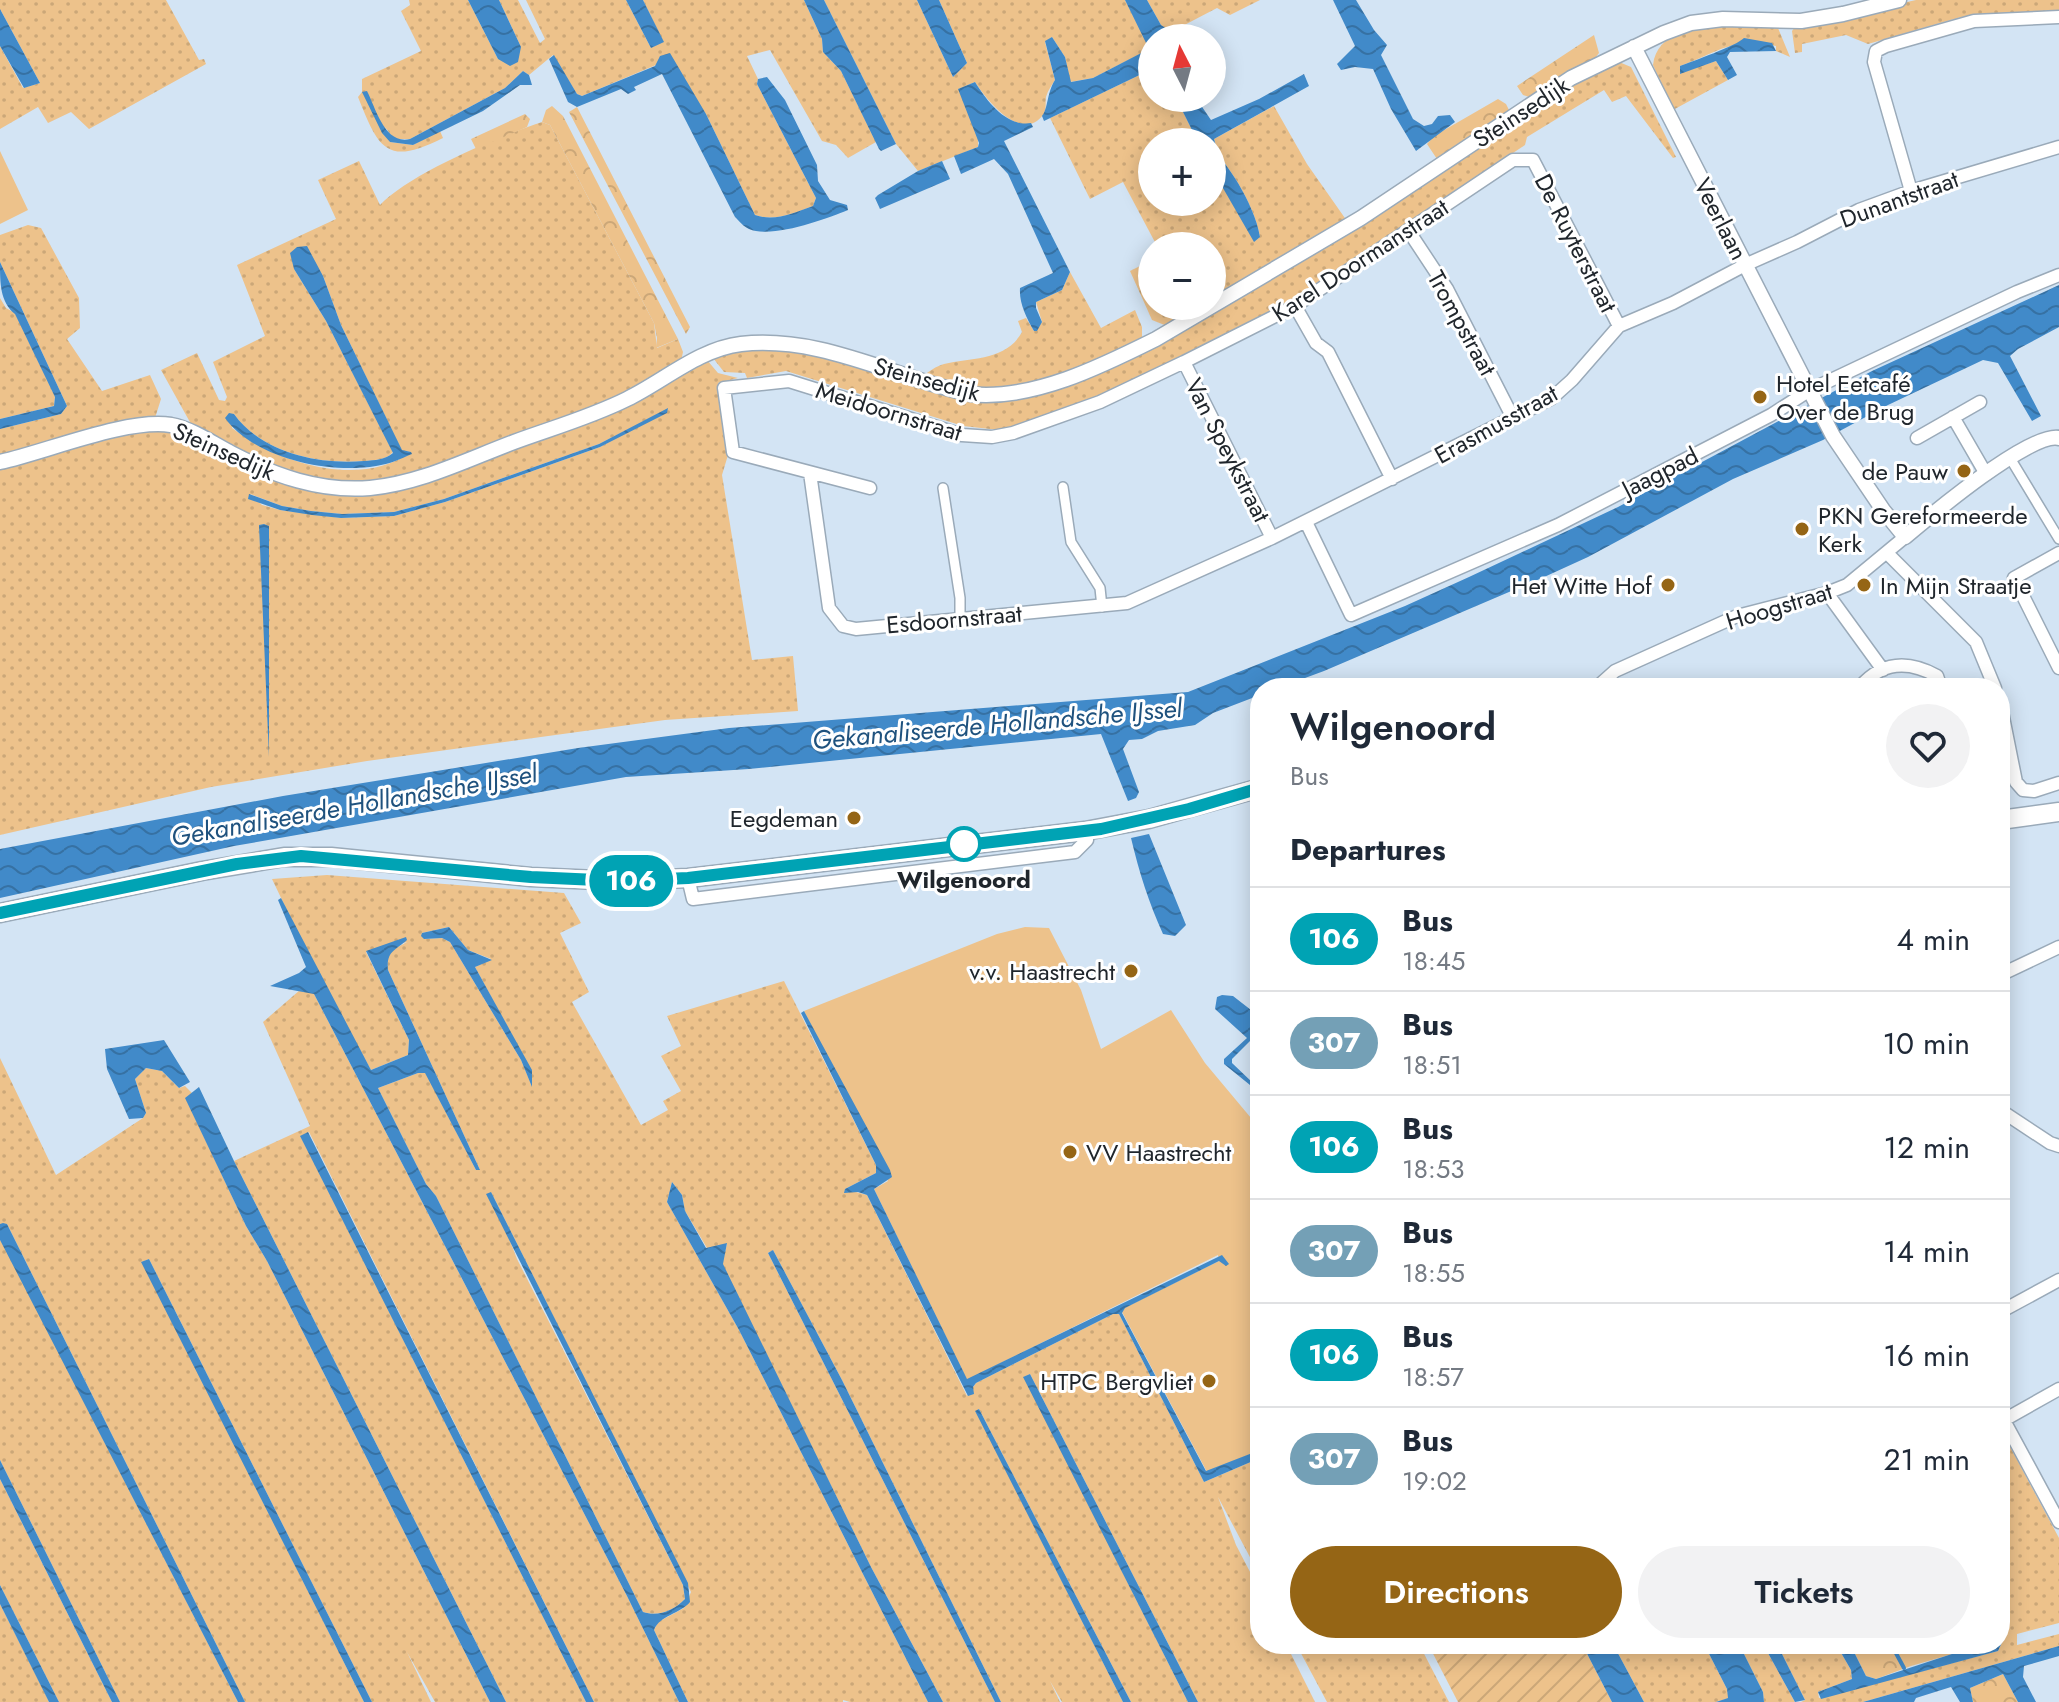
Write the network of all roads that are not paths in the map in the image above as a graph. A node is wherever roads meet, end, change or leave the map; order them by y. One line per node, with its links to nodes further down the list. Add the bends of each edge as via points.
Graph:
1 (1899, 0): 3 (street, Steinsedijk, via 1801,21 1691,23)
2 (2059, 17): 6 (street, via 1974,21 1876,51 1874,62)
3 (1634, 47): 8 (street, Veerlaan); 20 (street, Steinsedijk, via 1571,78 1371,212 1156,339 1020,392 970,394 831,352 740,344 708,353 591,415 390,485 351,488 288,479 182,428 160,424 117,430)
4 (2059, 147): 6 (street, Dunantstraat)
5 (1533, 160): 7 (street, Karel Doormanstraat, via 1513,160); 11 (street, De Ruyterstraat)
6 (1911, 191): 8 (street, Dunantstraat)
7 (1408, 230): 10 (street, Karel Doormanstraat); 16 (street, Trompstraat, via 1447,289)
8 (1745, 265): 11 (street, Erasmusstraat); 13 (street, Veerlaan)
9 (2059, 275): 13 (street, Jaagpad)
10 (1295, 306): 12 (street, Karel Doormanstraat); 23 (street, via 1316,343 1328,352)
11 (1619, 326): 16 (street, Erasmusstraat, via 1562,390)
12 (1184, 362): 21 (street, Meidoornstraat, via 1100,402 992,437 962,435 789,381 724,388 733,452); 29 (street, Van Speykstraat)
13 (1812, 395): 27 (street, Jaagpad, via 1558,525 1351,615); 28 (street, Veerlaan, via 1833,436)
14 (1980, 402): 15 (street)
15 (1953, 417): 18 (street); 22 (street)
16 (1513, 418): 23 (street, Erasmusstraat)
17 (2058, 436): 19 (street, Hoogstraat, via 2041,439)
18 (1917, 438)
19 (2010, 458): 22 (street, Hoogstraat); 30 (street)
20 (0, 462)
21 (810, 473): 25 (street); 35 (street, Esdoornstraat, via 829,608 843,626)
22 (1986, 474): 28 (street, Hoogstraat)
23 (1392, 479): 27 (street, Erasmusstraat)
24 (1063, 487): 34 (street, via 1071,542 1100,588)
25 (870, 488)
26 (943, 488): 35 (street)
27 (1306, 522): 29 (street, Erasmusstraat)
28 (1905, 537): 31 (street, Hoogstraat)
29 (1272, 538): 34 (street, Esdoornstraat, via 1127,603)
30 (2059, 539)
31 (1887, 553): 33 (street, Hoogstraat, via 1847,585); 41 (street, via 1976,642)
32 (2059, 553): 36 (street, via 2014,578)
33 (1827, 593): 37 (street); 38 (street, Hoogstraat, via 1737,616)
34 (1102, 607): 35 (street, Esdoornstraat)
35 (960, 618)
36 (2059, 668)
37 (1883, 670): 39 (street); 40 (street, via 1918,665)
38 (1607, 678)
39 (1872, 678)
40 (1938, 678)
41 (1991, 678)
42 (2010, 756): 43 (street, via 2023,790)
43 (2059, 783)
44 (1250, 791): 47 (main road, via 1085,831 688,878 531,877 292,856)
45 (2059, 812): 46 (main road)
46 (2010, 819)
47 (0, 913)
48 (2059, 947): 49 (street)
49 (2010, 970)
50 (2010, 1117): 51 (street)
51 (2059, 1146)
52 (2059, 1280): 53 (street)
53 (2010, 1307)
54 (2059, 1389): 55 (street)
55 (2010, 1412)
56 (2010, 1429): 57 (street)
57 (2055, 1503): 58 (street)
58 (2059, 1522)

